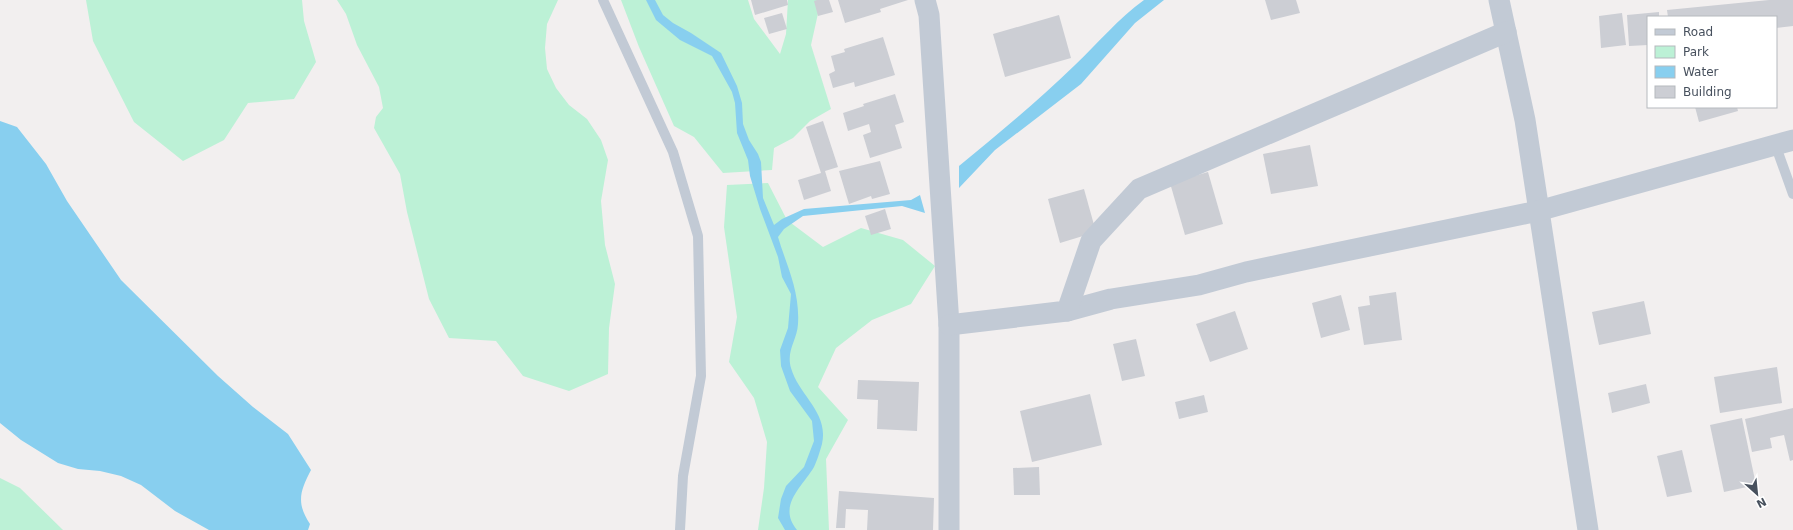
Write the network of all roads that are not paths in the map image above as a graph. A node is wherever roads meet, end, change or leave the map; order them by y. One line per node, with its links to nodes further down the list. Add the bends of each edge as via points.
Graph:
1 (603, 0): 10 (lane, via 673,152 698,236 700,376 683,476)
2 (925, 0): 9 (street, via 929,23)
3 (1499, 0): 4 (street)
4 (1506, 32): 7 (street, via 1525,120); 8 (street, via 1139,189 1091,241)
5 (1784, 142): 6 (lane); 7 (street)
6 (1793, 194)
7 (1538, 211): 8 (street, via 1246,272 1199,285 1111,299); 12 (street)
8 (1067, 311): 9 (street)
9 (949, 325): 11 (street)
10 (680, 530)
11 (949, 530)
12 (1588, 530)

